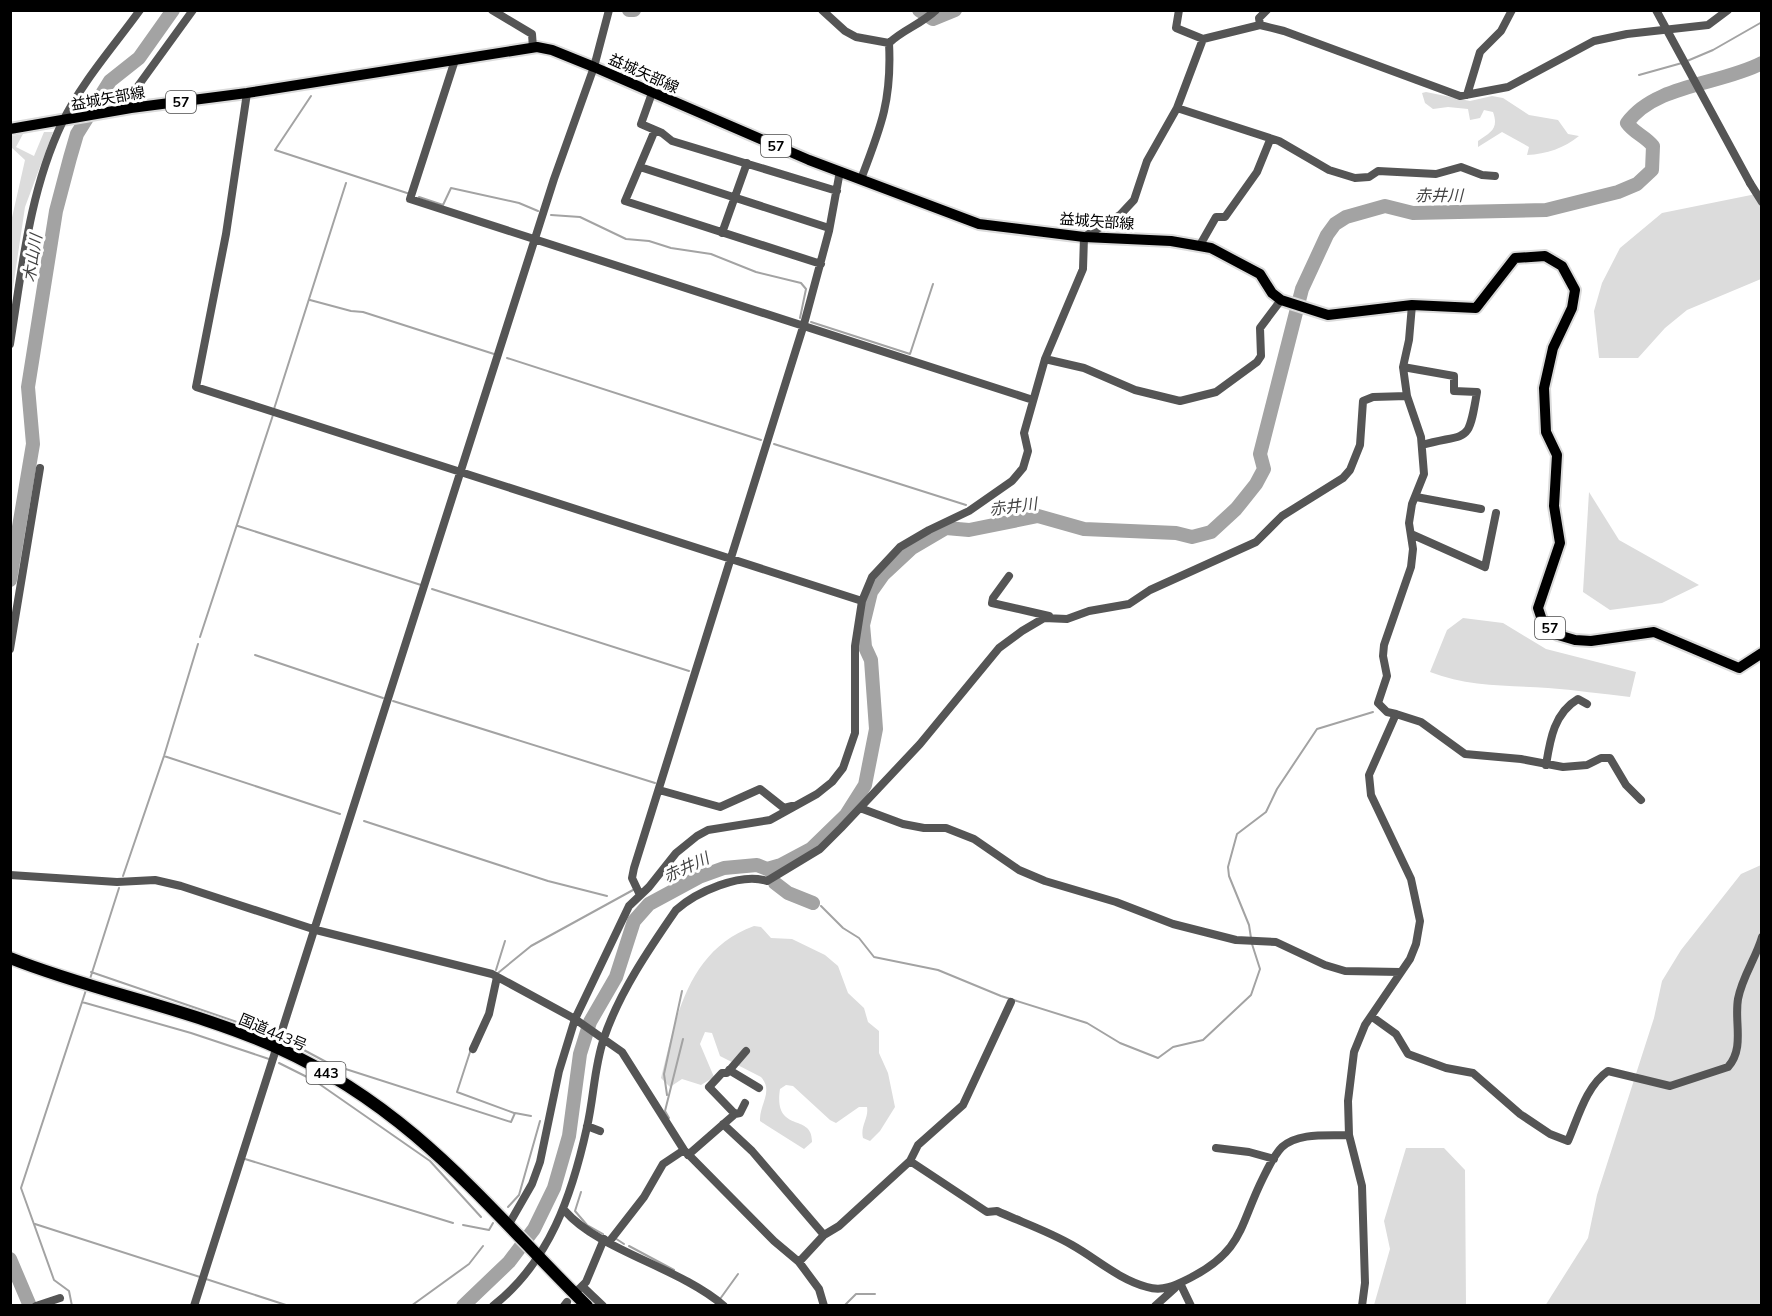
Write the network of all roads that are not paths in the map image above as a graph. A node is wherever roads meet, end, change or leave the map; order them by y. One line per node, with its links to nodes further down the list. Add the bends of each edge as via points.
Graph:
1 (140, 10): 23 (street)
2 (193, 10): 21 (street, via 130,97)
3 (492, 10): 15 (street, via 532,34)
4 (822, 10): 14 (street, via 856,37)
5 (936, 10): 14 (street)
6 (1179, 10): 13 (street, via 1176,28)
7 (1268, 10): 12 (street, via 1259,18)
8 (1512, 10): 20 (street, via 1501,31 1480,52)
9 (1656, 10): 34 (street, bridge)
10 (1728, 10): 20 (street, via 1708,25 1594,40 1508,87)
11 (609, 11): 17 (street)
12 (1260, 25): 13 (street); 20 (street, via 1452,94)
13 (1203, 39): 22 (street)
14 (889, 43): 31 (street, via 891,83 885,115)
15 (533, 48): 16 (main road, 益城矢部線 / 57); 17 (main road, 益城矢部線 / 57, via 552,50)
16 (455, 60): 18 (main road, 益城矢部線 / 57); 38 (street, via 410,199)
17 (594, 67): 19 (main road, 益城矢部線 / 57); 38 (street)
18 (247, 93): 21 (main road, 益城矢部線 / 57); 51 (street, via 226,234 196,387)
19 (652, 93): 25 (street, via 641,124); 29 (main road, 益城矢部線 / 57)
20 (1467, 95)
21 (131, 108): 23 (main road, 益城矢部線 / 57)
22 (1177, 108): 26 (street); 37 (street, via 1147,161 1134,200 1120,215)
23 (63, 121): 24 (main road, 益城矢部線 / 57); 44 (street, via 31,213)
24 (10, 129)
25 (655, 130): 27 (street, via 672,141); 28 (street)
26 (1270, 140): 30 (street, via 1279,141 1329,170 1355,177 1369,177 1378,171 1436,174 1461,167); 39 (street, via 1257,172 1225,217 1216,217)
27 (747, 163): 32 (street); 33 (street)
28 (640, 167): 33 (street); 36 (street, via 625,201)
29 (840, 171): 31 (main road, 益城矢部線 / 57); 32 (street)
30 (1495, 176)
31 (861, 179): 37 (main road, 益城矢部線 / 57, via 979,224)
32 (837, 191): 35 (street)
33 (734, 198): 35 (street); 36 (street)
34 (1761, 202)
35 (830, 228): 40 (street)
36 (722, 233): 40 (street)
37 (1084, 237): 39 (main road, 益城矢部線 / 57); 45 (street, via 1083,269)
38 (536, 238): 43 (street); 51 (street)
39 (1200, 245): 41 (main road, 益城矢部線 / 57, via 1248,265 1260,274 1272,293)
40 (821, 264): 43 (street)
41 (1286, 302): 42 (main road, 57, via 1328,315); 45 (street, via 1260,328 1261,356 1257,362 1216,392 1191,400 1162,399 1084,368)
42 (1412, 305): 46 (street); 61 (main road, 57, via 1476,308 1515,258 1545,256 1562,266 1575,290 1572,308 1552,348 1544,388 1546,432 1557,455 1554,506 1560,543 1538,608 1543,622 1558,635 1575,639 1654,632 1739,668)
43 (804, 324): 48 (street); 56 (street)
44 (10, 344)
45 (1045, 359): 48 (street)
46 (1403, 368): 47 (street); 49 (street, via 1454,376 1454,391 1477,392 1472,427 1464,436)
47 (1407, 396): 49 (street); 59 (street, via 1363,401 1360,445 1350,470 1329,488 1282,516 1256,542 1150,590 1129,604 1067,619)
48 (1033, 400): 58 (street, via 1024,432 1028,451 1023,468 1012,482 969,511 900,547 872,577)
49 (1422, 445): 52 (street, via 1424,474)
50 (40, 468): 60 (street)
51 (461, 470): 56 (street); 71 (street)
52 (1416, 496): 53 (street); 55 (street, via 1409,523)
53 (1481, 509)
54 (1496, 513): 55 (street, via 1485,567)
55 (1411, 534): 63 (street, via 1411,567 1384,645 1387,675 1378,703)
56 (731, 557): 58 (street); 65 (street)
57 (1009, 576): 59 (street, via 992,603)
58 (862, 601): 67 (street, via 855,646 853,743 843,768 832,782)
59 (1056, 617): 68 (street, via 1044,618 999,648 920,744)
60 (10, 649)
61 (1761, 653)
62 (1587, 704): 64 (street, via 1578,699 1559,717)
63 (1396, 714): 64 (street, via 1421,722 1465,754); 74 (street, via 1368,782 1411,879 1420,921 1416,944)
64 (1546, 765): 66 (street, via 1587,765 1610,758 1626,785)
65 (659, 790): 67 (street, via 720,807 760,789 784,808); 70 (street, via 632,878)
66 (1641, 800)
67 (798, 805): 70 (street, via 770,820 708,830 697,836 676,853)
68 (860, 808): 74 (street, via 903,824 946,828 974,840 1019,870 1173,924 1287,946 1345,971); 79 (street, via 820,849 767,881 742,878 684,903 662,930)
69 (10, 874): 71 (street, via 117,882 155,880)
70 (640, 895): 78 (street, via 629,906)
71 (316, 930): 75 (street); 80 (street)
72 (1761, 937): 77 (street, via 1738,1000 1738,1047 1728,1067 1670,1086 1608,1071 1585,1099 1568,1141 1520,1114 1473,1074 1408,1054 1396,1034)
73 (10, 958): 80 (highway, 国道443号 / 443, via 212,1022)
74 (1400, 972): 77 (street)
75 (497, 977): 78 (street); 81 (street, via 489,1014)
76 (1011, 1002): 94 (street, via 963,1105 918,1145)
77 (1371, 1016): 90 (street, via 1354,1052 1348,1101)
78 (577, 1020): 79 (street); 96 (street, via 559,1071 540,1162)
79 (602, 1037): 88 (street); 92 (street, via 630,1061)
80 (277, 1048): 96 (highway, 国道443号 / 443, via 382,1108 469,1182); 104 (street)
81 (473, 1049)
82 (746, 1051): 83 (street)
83 (729, 1070): 84 (street); 86 (street, via 709,1087)
84 (759, 1088)
85 (745, 1103): 86 (street, via 740,1113)
86 (735, 1114): 87 (street)
87 (723, 1124): 92 (street); 97 (street, via 752,1151)
88 (587, 1126): 89 (street); 95 (street)
89 (600, 1131)
90 (1349, 1135): 93 (street, via 1294,1140 1282,1147); 112 (street, via 1362,1186)
91 (1216, 1148): 93 (street)
92 (686, 1153): 98 (street, via 663,1164 644,1197); 100 (street)
93 (1274, 1159): 101 (street, via 1254,1197 1244,1228 1228,1253)
94 (910, 1161): 97 (street); 101 (street, via 987,1212 997,1211 1072,1245 1126,1280 1157,1289)
95 (565, 1211): 98 (street); 99 (street)
96 (509, 1224): 99 (highway, 国道443号 / 443)
97 (824, 1235): 100 (street)
98 (606, 1241): 107 (street, via 580,1287); 108 (street, via 666,1269)
99 (539, 1255): 105 (street); 106 (highway, 国道443号 / 443)
100 (799, 1262): 109 (street, via 819,1289)
101 (1180, 1283): 110 (street); 111 (street)
102 (58, 1298): 103 (street)
103 (36, 1305)
104 (194, 1305)
105 (493, 1305)
106 (586, 1305)
107 (603, 1305)
108 (724, 1305)
109 (824, 1305)
110 (1155, 1305)
111 (1191, 1305)
112 (1362, 1305)

